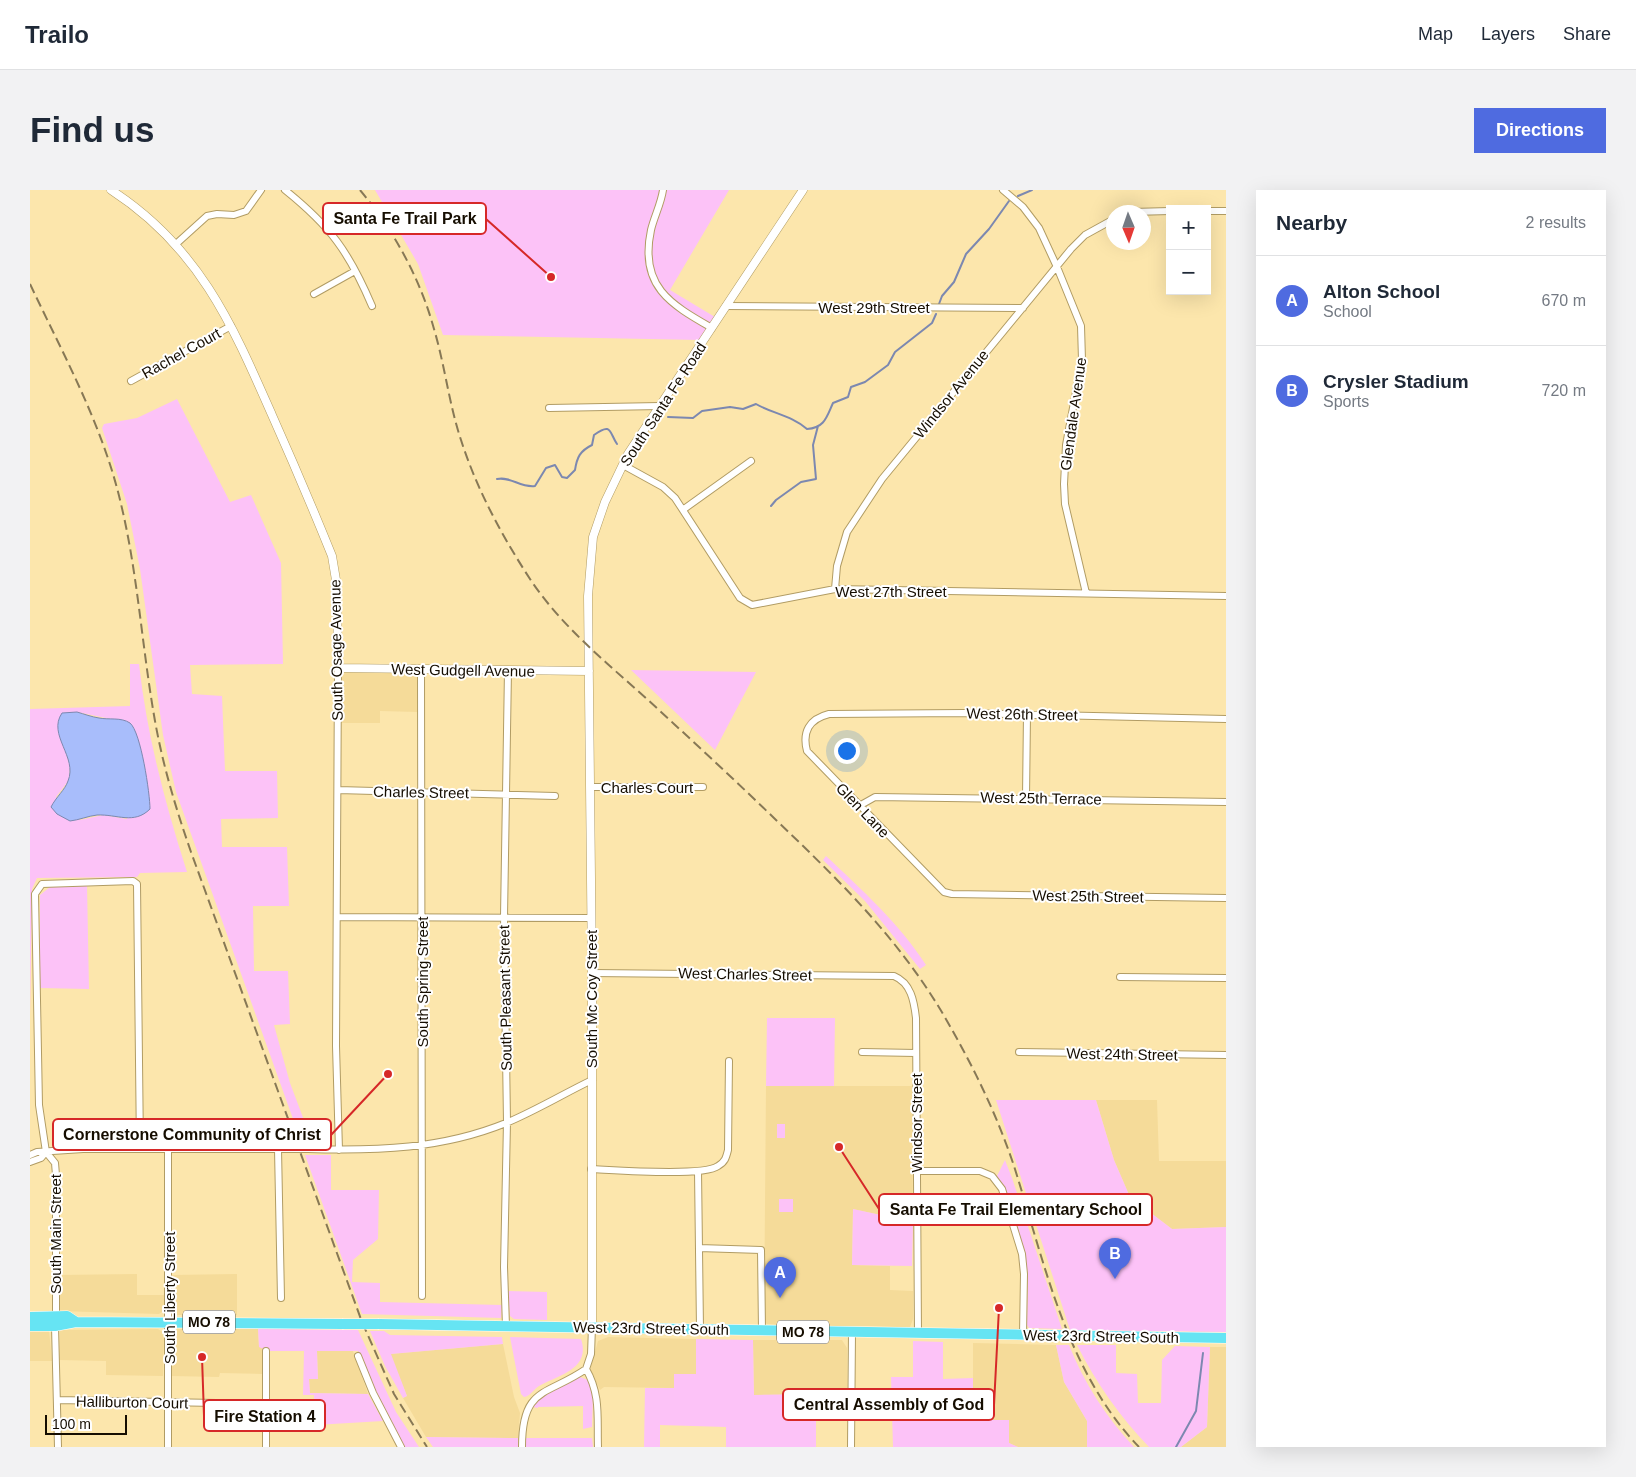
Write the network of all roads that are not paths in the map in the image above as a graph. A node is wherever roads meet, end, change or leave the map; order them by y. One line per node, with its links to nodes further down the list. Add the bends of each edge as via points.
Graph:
1 (111, 190): 12 (street, South Osage Avenue, via 153,221)
2 (261, 190): 12 (street, via 246,211 207,216)
3 (285, 190): 14 (street, via 332,234)
4 (663, 190): 20 (street, via 651,230 649,264 655,282 676,307)
5 (803, 190): 17 (street, South Santa Fe Road)
6 (1003, 190): 13 (street, Glendale Avenue, via 1023,207 1039,228)
7 (1166, 211): 10 (street)
8 (1211, 211): 9 (street)
9 (1226, 211)
10 (1151, 212)
11 (1106, 222): 13 (street, Windsor Avenue, via 1086,235)
12 (176, 244): 19 (street, South Osage Avenue, via 204,280)
13 (1057, 267): 18 (street, Windsor Avenue); 28 (street, Glendale Avenue, via 1077,314 1083,338 1066,445 1064,484 1065,504)
14 (355, 271): 15 (street); 16 (street)
15 (314, 294)
16 (372, 306)
17 (726, 306): 18 (street, West 29th Street); 20 (street, South Santa Fe Road)
18 (1023, 308): 27 (street, Windsor Avenue, via 865,504 841,545)
19 (231, 326): 21 (street, Rachel Court); 30 (street, South Osage Avenue, via 332,556 337,586)
20 (712, 328): 22 (street, South Santa Fe Road)
21 (131, 381)
22 (660, 406): 23 (street); 25 (street, South Santa Fe Road)
23 (549, 408)
24 (751, 461): 26 (street)
25 (623, 465): 26 (street, West 27th Street, via 663,487); 33 (street, South Santa Fe Road, via 593,537 588,596)
26 (684, 509): 27 (street, West 27th Street, via 745,602 758,605)
27 (835, 589): 28 (street, West 27th Street)
28 (1086, 593): 29 (street, West 27th Street)
29 (1226, 596)
30 (338, 668): 31 (street, West Gudgell Avenue); 39 (street, South Osage Avenue)
31 (421, 669): 32 (street, West Gudgell Avenue); 40 (street, South Spring Street)
32 (508, 670): 33 (street, West Gudgell Avenue); 41 (street, South Pleasant Street)
33 (589, 671): 37 (street, South Mc Coy Street)
34 (1027, 714): 35 (street, West 26th Street, via 829,714); 36 (street, West 26th Street); 43 (street)
35 (819, 717): 45 (street, Glen Lane, via 805,732 807,751)
36 (1226, 719)
37 (590, 787): 38 (street, Charles Court); 51 (street, South Mc Coy Street)
38 (703, 787)
39 (338, 790): 40 (street, Charles Street); 48 (street, South Osage Avenue)
40 (421, 792): 41 (street, Charles Street); 49 (street, South Spring Street)
41 (505, 793): 42 (street); 50 (street, South Pleasant Street)
42 (554, 796)
43 (1026, 798): 44 (street, West 25th Terrace); 45 (street, West 25th Terrace, via 875,797)
44 (1226, 802)
45 (859, 806): 46 (street, Glen Lane, via 937,888)
46 (950, 894): 47 (street, West 25th Street)
47 (1226, 898)
48 (336, 916): 49 (street); 67 (street, South Osage Avenue)
49 (422, 916): 50 (street); 63 (street, South Spring Street)
50 (504, 917): 51 (street); 62 (street, South Pleasant Street)
51 (590, 918): 52 (street, South Mc Coy Street)
52 (592, 973): 54 (street, West Charles Street); 61 (street, South Mc Coy Street)
53 (1120, 977): 55 (street)
54 (898, 978): 57 (street, Windsor Street, via 904,982 914,1002)
55 (1226, 978)
56 (862, 1052): 57 (street)
57 (916, 1052): 73 (street, Windsor Street)
58 (1019, 1052): 59 (street, West 24th Street)
59 (1226, 1055)
60 (729, 1061): 72 (street, via 726,1157 718,1167)
61 (592, 1080): 62 (street); 71 (street, South Mc Coy Street)
62 (507, 1122): 63 (street, via 466,1137); 81 (street, South Pleasant Street)
63 (422, 1146): 67 (street); 75 (street, South Spring Street)
64 (140, 1148): 65 (street); 68 (street); 68 (street, South Main Street, via 136,882 46,882 35,894 39,1105)
65 (168, 1148): 66 (street); 79 (street, South Liberty Street)
66 (278, 1149): 67 (street, bridge); 76 (street)
67 (339, 1150)
68 (46, 1152): 69 (street); 70 (street); 78 (street, South Main Street, via 55,1163 56,1175)
69 (30, 1155)
70 (30, 1162)
71 (591, 1169): 72 (street); 82 (street, South Mc Coy Street)
72 (698, 1171): 74 (street)
73 (917, 1171): 86 (street, Windsor Street); 87 (street, via 980,1171 992,1176 1002,1189 1022,1254)
74 (699, 1248): 83 (street); 84 (street, via 761,1250)
75 (422, 1296)
76 (281, 1298)
77 (30, 1317): 78 (main road, MO 78)
78 (56, 1322): 79 (main road, West 23rd Street South / MO 78, via 67,1316 76,1322); 80 (main road, MO 78); 92 (street, South Main Street)
79 (169, 1322): 81 (main road, West 23rd Street South / MO 78, bridge); 93 (street, South Liberty Street)
80 (30, 1326)
81 (506, 1326): 82 (main road, West 23rd Street South / MO 78)
82 (592, 1327): 83 (main road, West 23rd Street South / MO 78); 91 (street, via 591,1354)
83 (700, 1330): 84 (main road, West 23rd Street South / MO 78)
84 (762, 1331): 85 (main road, West 23rd Street South / MO 78)
85 (852, 1333): 86 (main road, West 23rd Street South / MO 78); 101 (street)
86 (918, 1334): 87 (main road, West 23rd Street South / MO 78)
87 (1023, 1335): 88 (main road, West 23rd Street South / MO 78)
88 (1226, 1338)
89 (266, 1351): 94 (street)
90 (358, 1356): 98 (street, via 373,1393)
91 (586, 1370): 99 (street, via 543,1391 533,1400 529,1406); 100 (street, via 595,1384)
92 (57, 1400): 93 (street, Halliburton Court); 95 (street, South Main Street)
93 (169, 1402): 94 (street, Halliburton Court); 96 (street, South Liberty Street)
94 (266, 1404): 97 (street)
95 (58, 1447)
96 (168, 1447)
97 (266, 1447)
98 (402, 1447)
99 (522, 1447)
100 (598, 1447)
101 (851, 1447)

